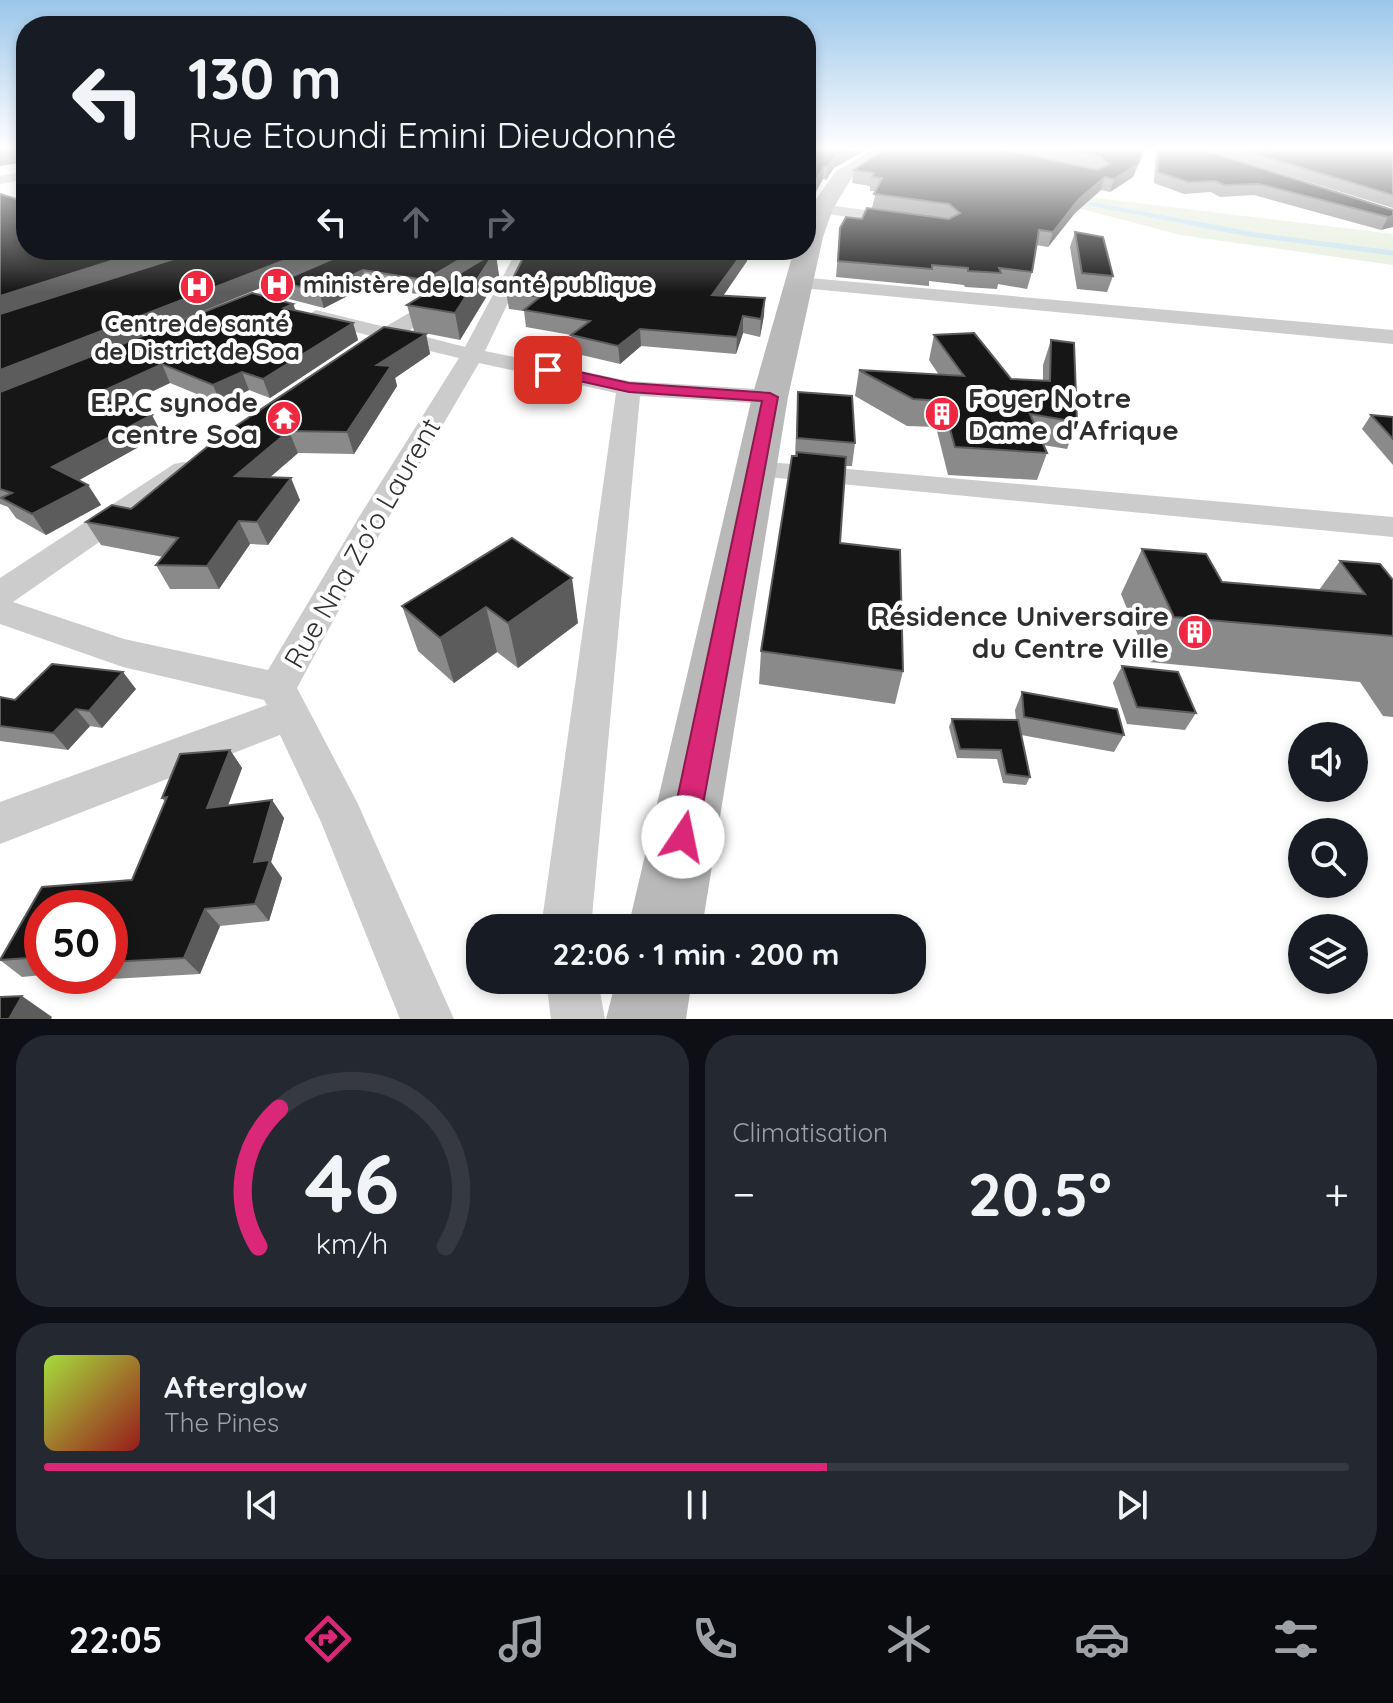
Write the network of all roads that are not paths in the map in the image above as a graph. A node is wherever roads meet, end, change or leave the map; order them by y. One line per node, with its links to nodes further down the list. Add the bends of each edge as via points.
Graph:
1 (830, 198): 2 (main road)
2 (816, 220)
3 (920, 222): 4 (street)
4 (816, 227)
5 (354, 260): 12 (street)
6 (510, 260): 9 (street)
7 (522, 260): 16 (street, Rue Nna Zo'o Laurent)
8 (804, 260): 10 (main road)
9 (490, 270)
10 (798, 283): 15 (street); 19 (main road)
11 (464, 286): 14 (street)
12 (256, 300): 13 (street); 14 (street)
13 (214, 318)
14 (387, 334): 16 (street); 17 (street)
15 (1393, 337)
16 (472, 355): 18 (street); 25 (street, Rue Nna Zo'o Laurent, via 374,517)
17 (348, 360)
18 (629, 388): 19 (street); 27 (street)
19 (770, 397): 21 (main road)
20 (206, 455): 23 (street)
21 (756, 469): 22 (street); 28 (main road)
22 (1393, 527)
23 (0, 594)
24 (0, 611): 25 (street)
25 (284, 701): 26 (street); 31 (street, via 341,817)
26 (0, 823)
27 (568, 914)
28 (668, 914)
29 (574, 994): 32 (street)
30 (651, 994): 33 (main road)
31 (427, 1019)
32 (578, 1019)
33 (646, 1019)

